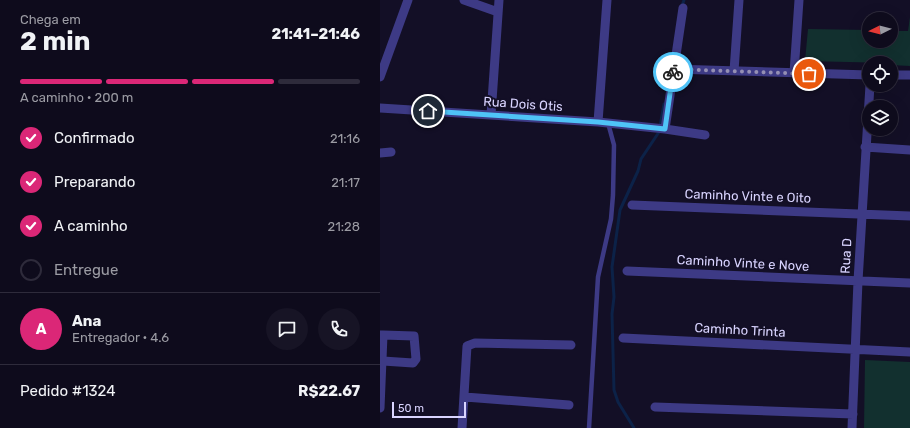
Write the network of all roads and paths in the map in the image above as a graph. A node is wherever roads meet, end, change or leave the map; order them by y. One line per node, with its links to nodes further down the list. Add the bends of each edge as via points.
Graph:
1 (408, 0): 15 (street)
2 (464, 0): 8 (street)
3 (499, 0): 8 (street)
4 (607, 0): 19 (street)
5 (739, 0): 10 (street)
6 (799, 0): 11 (street)
7 (683, 8): 9 (street)
8 (498, 12): 18 (street)
9 (673, 69): 10 (street); 21 (street)
10 (734, 71): 11 (street)
11 (794, 73): 12 (street)
12 (862, 75)
13 (898, 75): 14 (street)
14 (910, 75)
15 (380, 77)
16 (869, 92): 23 (street, Rua D)
17 (380, 108): 18 (street, Rua Dois Otis)
18 (491, 115): 19 (street, Rua Dois Otis)
19 (598, 122): 20 (street, Rua Dois Otis)
20 (608, 123): 21 (street, Rua Dois Otis); 46 (lane, via 614,145 613,195 611,219 598,277)
21 (663, 128): 22 (street, Rua Dois Otis)
22 (705, 135)
23 (865, 148): 24 (street); 28 (street, Rua D)
24 (910, 150)
25 (390, 152): 26 (street)
26 (380, 153)
27 (632, 205): 28 (street, Caminho Vinte e Oito)
28 (862, 214): 29 (street, Caminho Vinte e Oito); 31 (street, Rua D)
29 (910, 216)
30 (627, 271): 31 (street, Caminho Vinte e Nove)
31 (858, 281): 32 (street, Caminho Vinte e Nove); 36 (street, Rua D)
32 (910, 283)
33 (382, 335): 38 (street); 38 (street, via 414,336 416,360 413,363)
34 (623, 338): 36 (street, Caminho Trinta)
35 (571, 345): 40 (street, via 470,344 466,348)
36 (855, 349): 37 (street, Caminho Trinta); 44 (street, Rua D)
37 (910, 352)
38 (383, 361): 39 (street)
39 (381, 388): 43 (street)
40 (465, 397): 41 (street); 45 (street)
41 (569, 405)
42 (655, 407): 44 (street)
43 (380, 408)
44 (853, 414): 47 (street, Rua D)
45 (462, 428)
46 (589, 428)
47 (852, 428)

